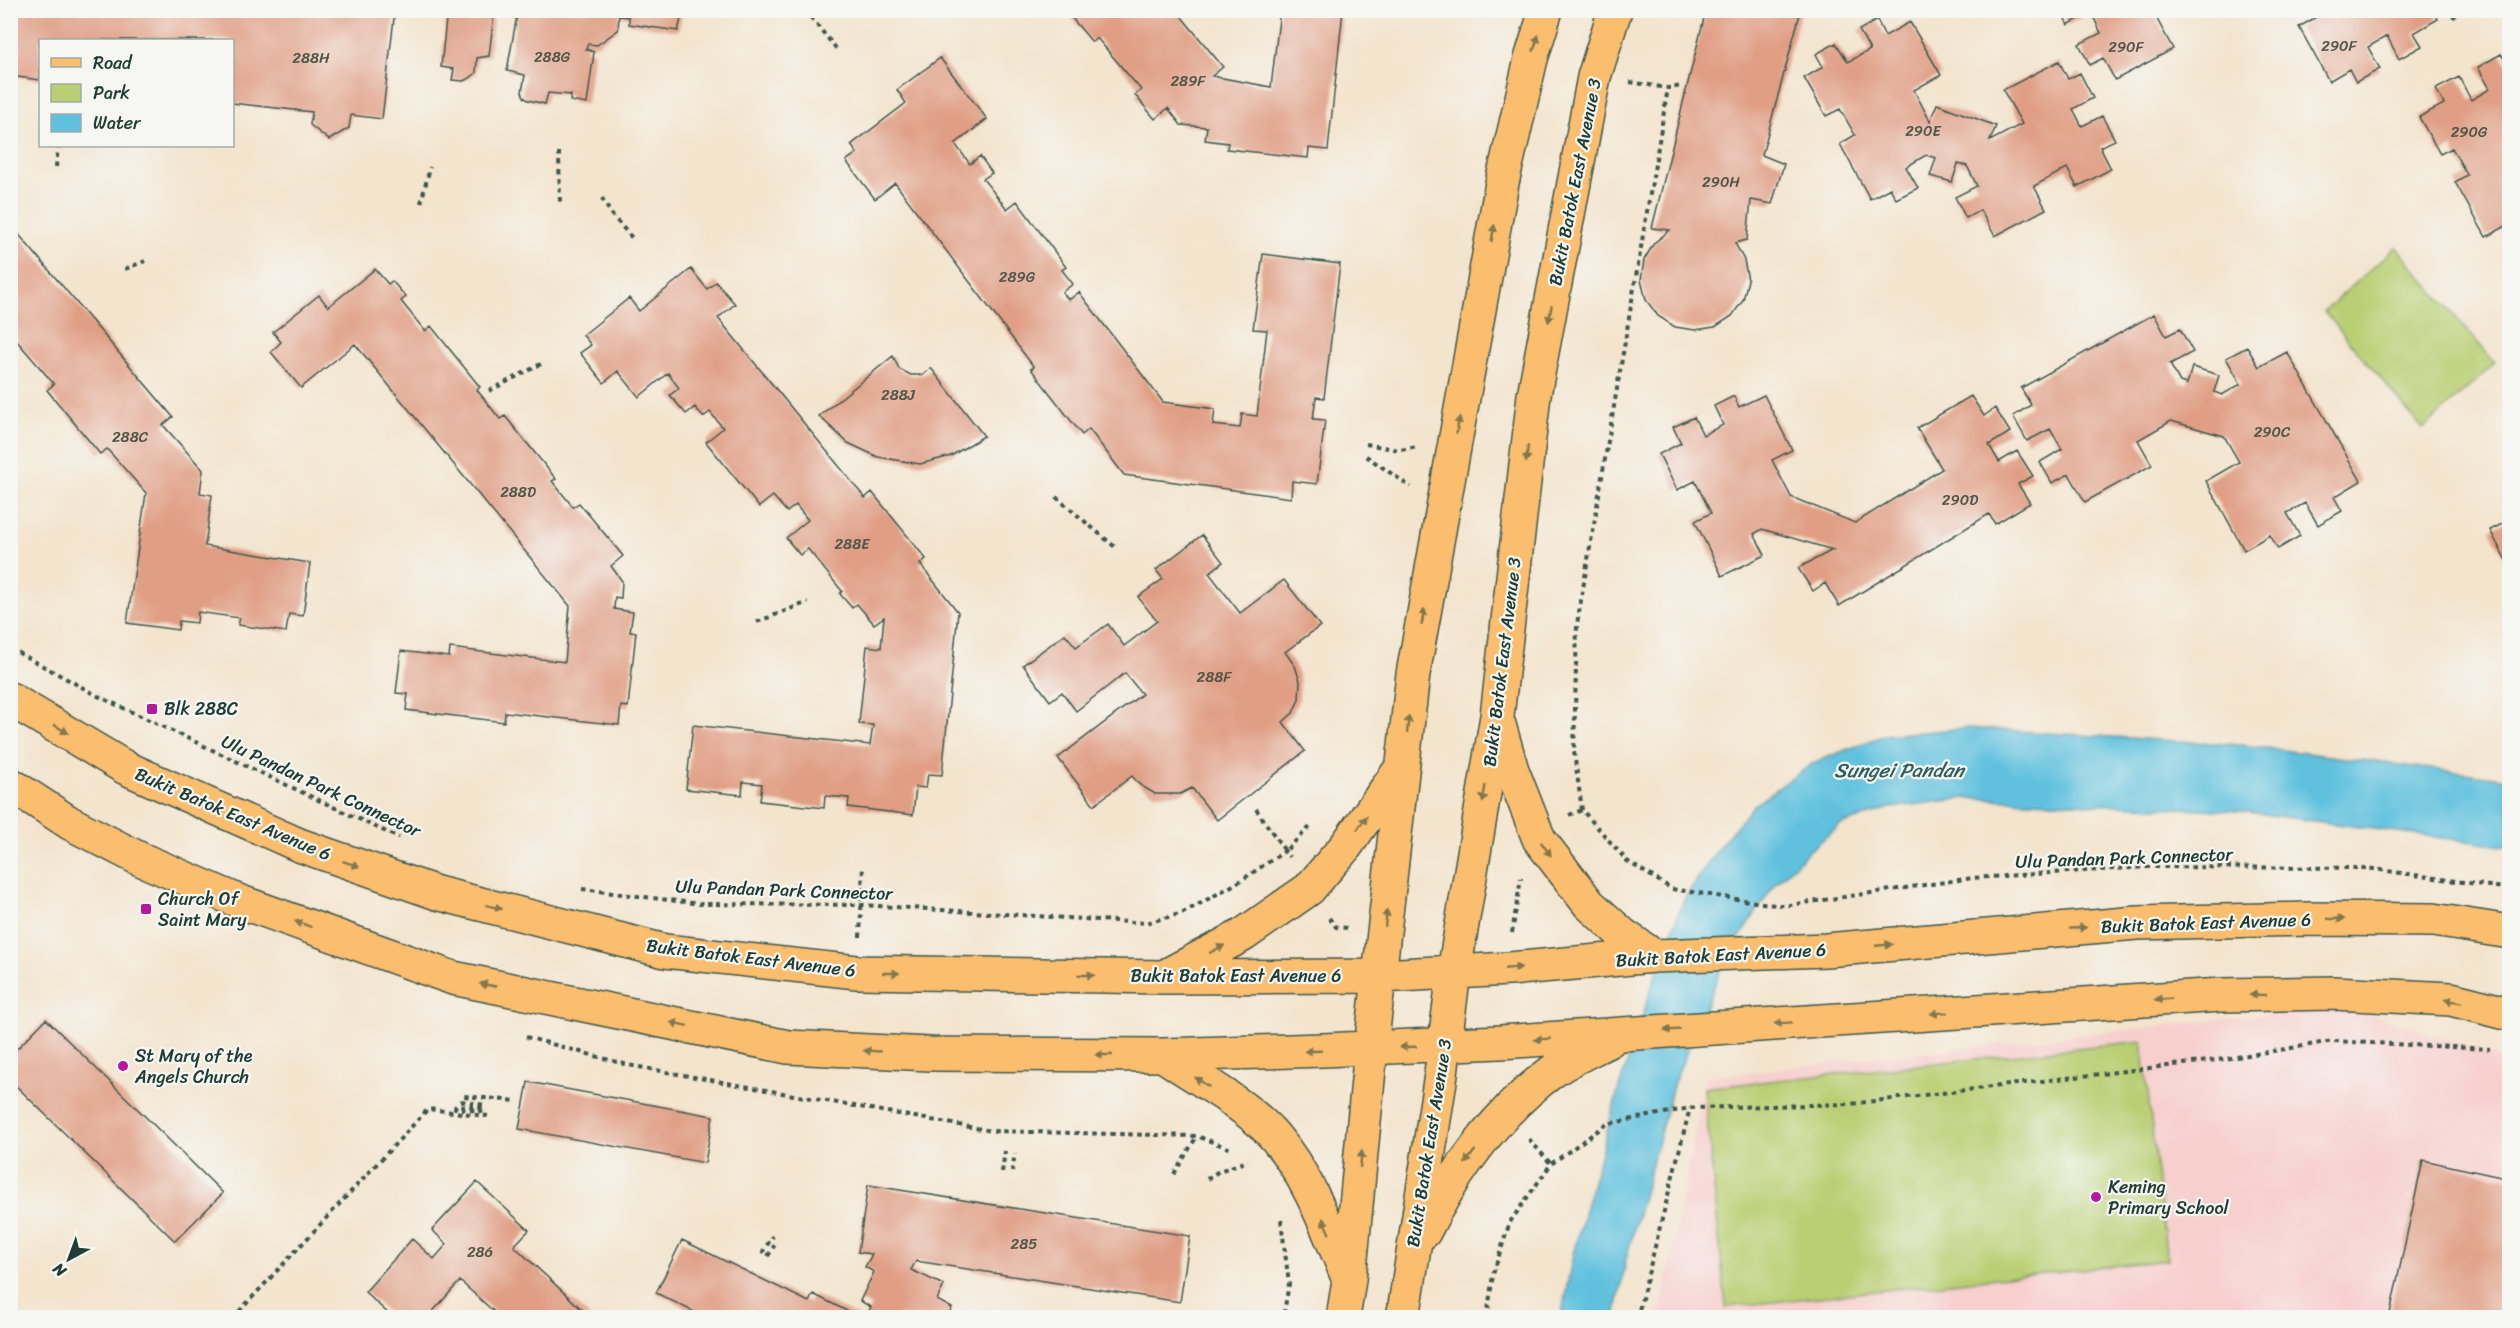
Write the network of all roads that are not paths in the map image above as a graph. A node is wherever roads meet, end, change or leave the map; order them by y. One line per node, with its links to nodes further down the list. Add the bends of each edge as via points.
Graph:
1 (1546, 10): 5 (main road, one-way to 1, via 1413,674 1500,195)
2 (1615, 10): 4 (main road, Bukit Batok East Avenue 3, one-way to 4, via 1594,77 1534,395)
3 (10, 699): 11 (main road, Bukit Batok East Avenue 6, one-way to 11, via 126,768 299,845 437,893 665,951 857,972)
4 (1497, 716): 8 (main road, one-way to 8, via 1512,770 1539,839 1588,904 1622,934); 9 (main road, Bukit Batok East Avenue 3, one-way to 9)
5 (1404, 764): 10 (main road, one-way to 5); 11 (main road, one-way to 5, via 1243,935 1309,889 1346,846)
6 (10, 784): 16 (main road, one-way to 6, via 930,1054 788,1047 453,978 238,901 138,858 70,823)
7 (2510, 933): 8 (main road, Bukit Batok East Avenue 6, one-way to 7, via 1826,950 2137,923 2434,920)
8 (1658, 956): 9 (main road, Bukit Batok East Avenue 6, one-way to 8)
9 (1454, 972): 10 (main road, Bukit Batok East Avenue 6); 14 (main road, Bukit Batok East Avenue 3)
10 (1381, 976): 11 (main road, Bukit Batok East Avenue 6); 15 (main road)
11 (1165, 977)
12 (2510, 1014): 13 (main road, one-way to 13, via 2451,999 2334,993 2221,995)
13 (1629, 1033): 14 (main road, one-way to 14); 17 (main road, one-way to 17, via 1553,1071 1506,1112 1446,1189)
14 (1445, 1045): 15 (main road, one-way to 15); 17 (main road, Bukit Batok East Avenue 3)
15 (1371, 1048): 16 (main road, one-way to 16); 18 (main road, one-way to 15)
16 (1163, 1055): 18 (main road, one-way to 16, via 1309,1187 1274,1136)
17 (1410, 1259): 20 (main road, Bukit Batok East Avenue 3)
18 (1349, 1280): 19 (main road)
19 (1343, 1317)
20 (1403, 1317)

